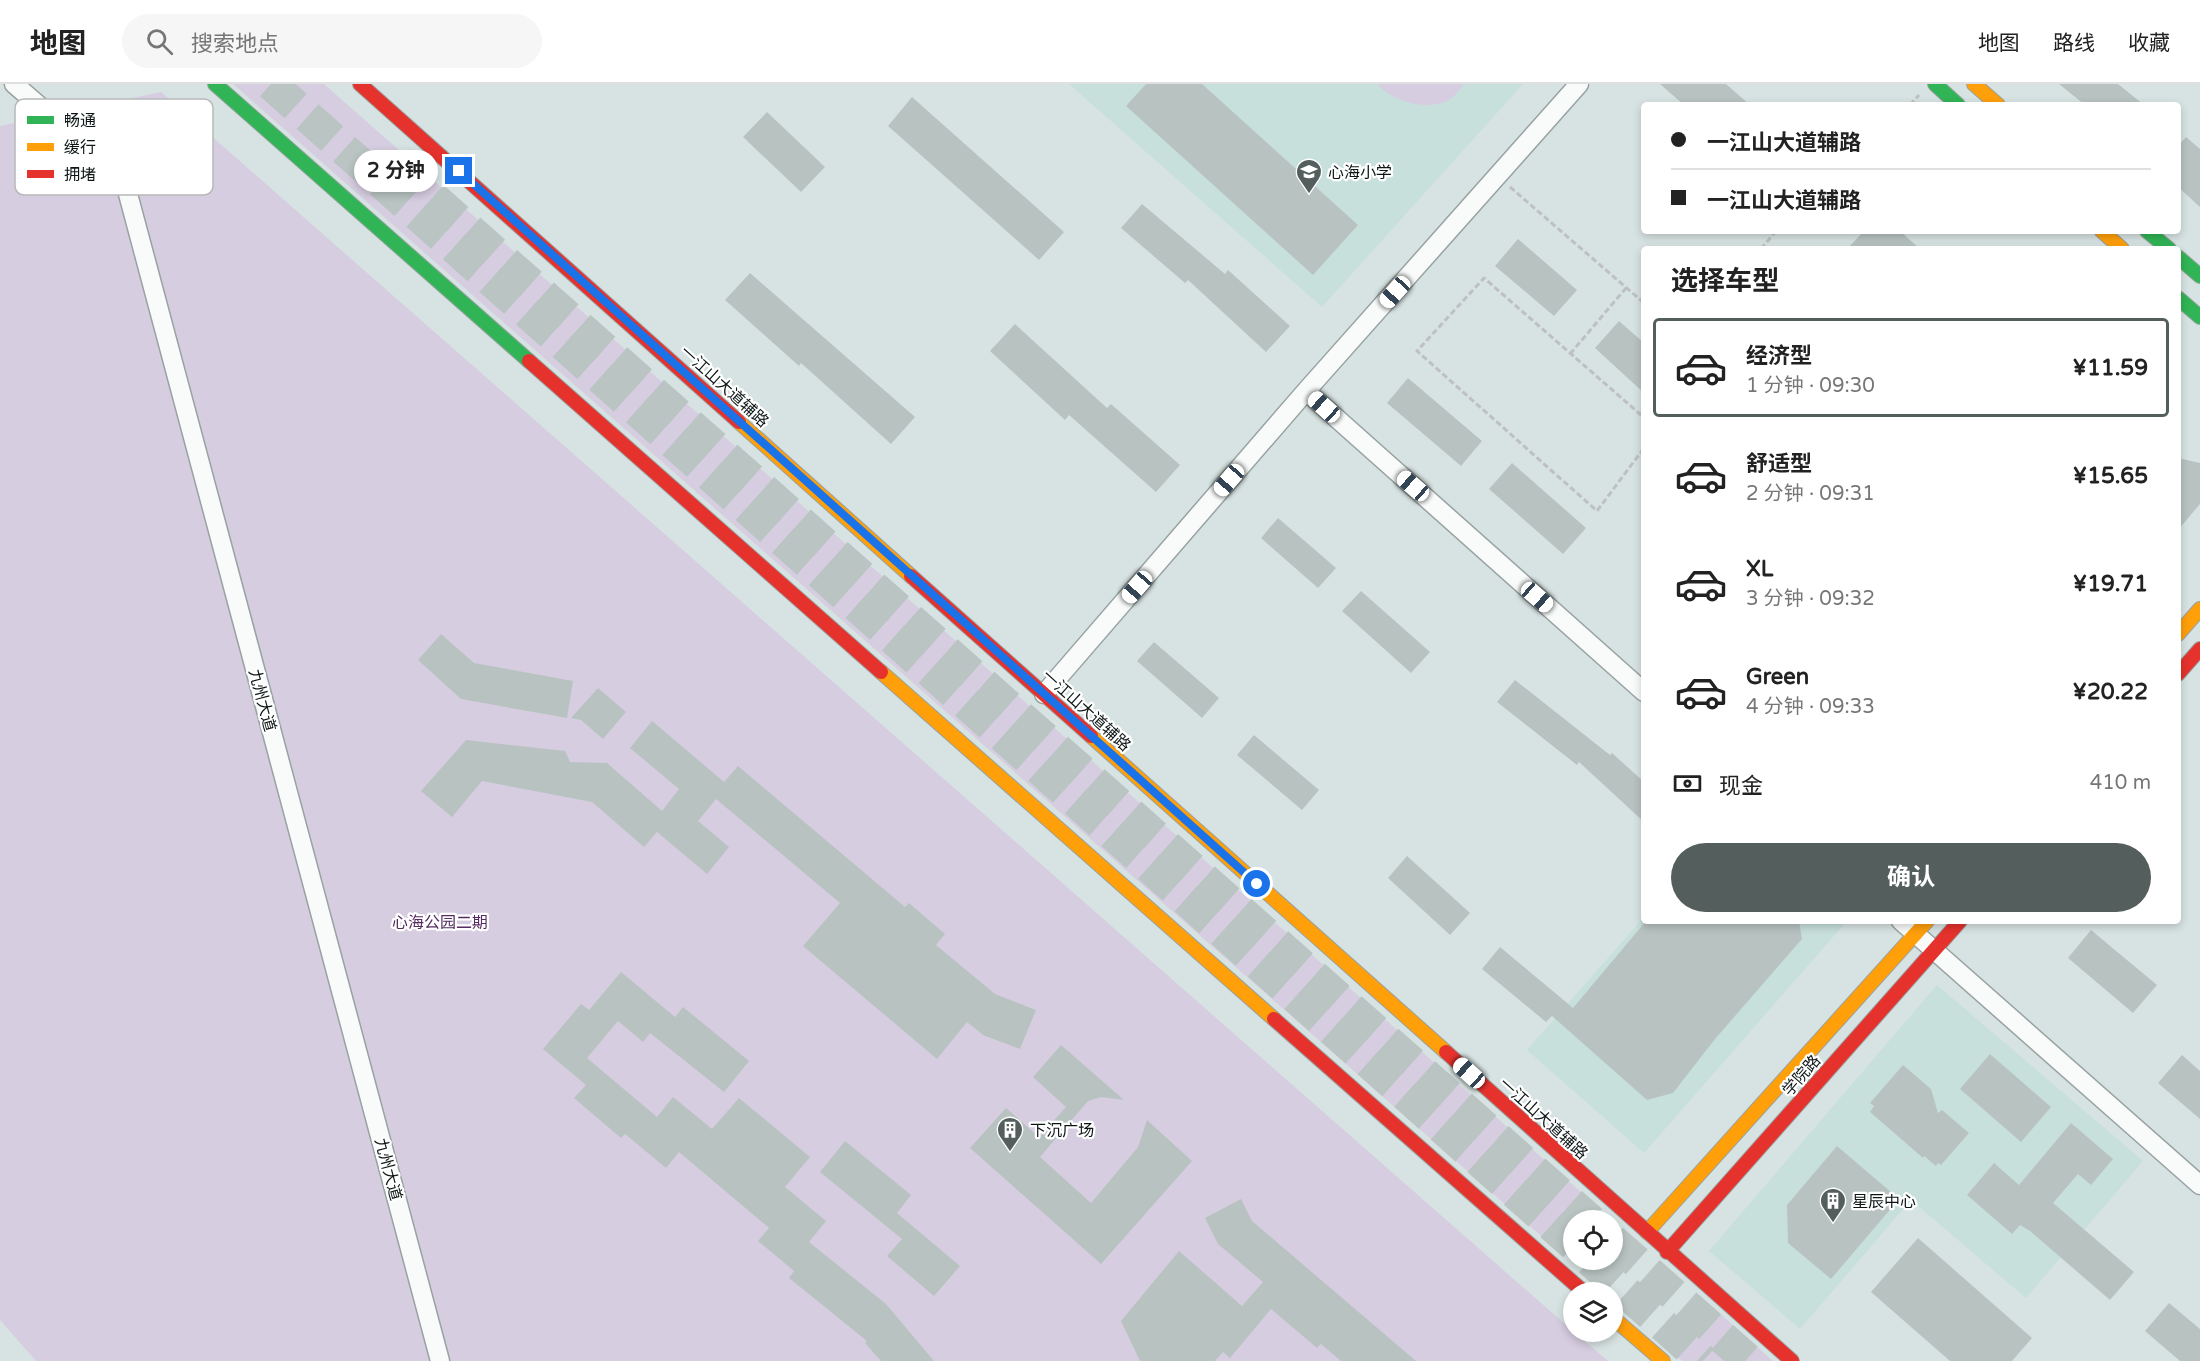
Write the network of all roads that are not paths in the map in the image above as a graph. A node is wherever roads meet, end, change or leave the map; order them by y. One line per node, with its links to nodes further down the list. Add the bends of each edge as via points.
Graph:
1 (14, 84): 8 (street, 九州大道)
2 (215, 84): 34 (main road)
3 (360, 84): 12 (main road, 一江山大道辅路)
4 (378, 84): 12 (main road)
5 (1579, 84): 21 (street)
6 (1935, 84): 9 (main road)
7 (1974, 84): 10 (main road)
8 (32, 99)
9 (1955, 102)
10 (1995, 102)
11 (129, 195): 36 (street, 九州大道)
12 (508, 214): 27 (main road, 一江山大道辅路)
13 (2105, 234): 15 (main road)
14 (2151, 234): 16 (main road)
15 (2119, 246)
16 (2165, 246)
17 (2181, 260): 18 (main road)
18 (2200, 276)
19 (2181, 301): 20 (main road)
20 (2200, 317)
21 (1306, 391): 26 (street); 27 (street)
22 (2200, 609): 23 (main road)
23 (2181, 631)
24 (2200, 649): 25 (main road)
25 (2181, 671)
26 (1641, 689)
27 (1044, 694): 32 (main road, 一江山大道辅路)
28 (1957, 924): 30 (main road, 学院路)
29 (1921, 927): 30 (street); 32 (main road, 学院路)
30 (1934, 950): 31 (street); 33 (main road, 学院路)
31 (2200, 1185)
32 (1647, 1232): 33 (main road, 一江山大道辅路)
33 (1667, 1252): 38 (main road, 一江山大道辅路)
34 (1573, 1282)
35 (1623, 1326): 37 (main road)
36 (440, 1361)
37 (1663, 1361)
38 (1792, 1361)

